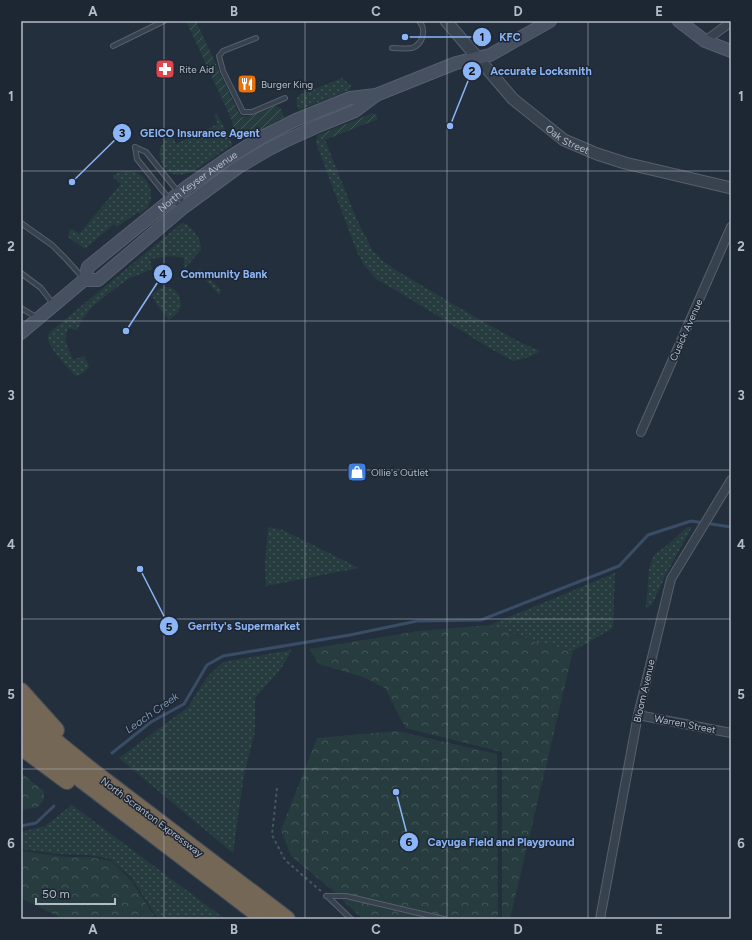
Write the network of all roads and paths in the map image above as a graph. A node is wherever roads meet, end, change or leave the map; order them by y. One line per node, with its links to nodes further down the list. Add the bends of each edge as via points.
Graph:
1 (164, 21): 9 (lane)
2 (420, 21): 10 (lane, via 424,35 419,43 411,48)
3 (446, 21): 12 (street, Oak Street)
4 (550, 21): 12 (main road, North Keyser Avenue, via 490,54)
5 (679, 21): 8 (main road)
6 (731, 22): 8 (street)
7 (256, 38): 14 (lane, via 223,51 219,56 223,71 243,112 252,112)
8 (705, 41): 11 (main road)
9 (113, 46)
10 (392, 48)
11 (731, 51)
12 (477, 58): 13 (main road, North Keyser Avenue, via 456,63); 15 (street, Oak Street, via 512,99 564,140 626,163)
13 (376, 95): 16 (main road, North Keyser Avenue, via 350,98 279,128 230,157); 17 (main road, North Keyser Avenue, via 355,111 307,130 269,149 237,168)
14 (285, 98)
15 (731, 188)
16 (175, 197): 16 (lane, via 146,152 135,147 137,159); 17 (lane); 17 (lane); 21 (main road, North Keyser Avenue, via 88,267)
17 (184, 206): 21 (main road, North Keyser Avenue, via 98,280)
18 (21, 224): 21 (lane, via 52,245)
19 (731, 228): 26 (street, Cusick Avenue)
20 (21, 273): 22 (lane, via 41,288)
21 (84, 280): 22 (main road, North Keyser Avenue)
22 (54, 305): 24 (main road, North Keyser Avenue)
23 (21, 308): 24 (lane)
24 (39, 319): 25 (main road, North Keyser Avenue)
25 (21, 333)
26 (640, 432)
27 (731, 480): 30 (street, Bloom Avenue, via 671,579)
28 (21, 691): 34 (highway)
29 (21, 710): 34 (highway, North Scranton Expressway)
30 (638, 715): 32 (street, Warren Street); 43 (street, Bloom Avenue)
31 (21, 729): 36 (highway, North Scranton Expressway, via 83,781)
32 (731, 734)
33 (21, 747): 36 (highway, via 84,793)
34 (91, 770): 40 (highway, North Scranton Expressway)
35 (277, 788): 37 (path, via 272,835 285,860)
36 (186, 859): 39 (highway, North Scranton Expressway)
37 (326, 896): 38 (lane, via 346,896); 41 (lane)
38 (437, 918): 42 (lane)
39 (264, 919)
40 (287, 919)
41 (351, 919)
42 (444, 919)
43 (600, 919)

